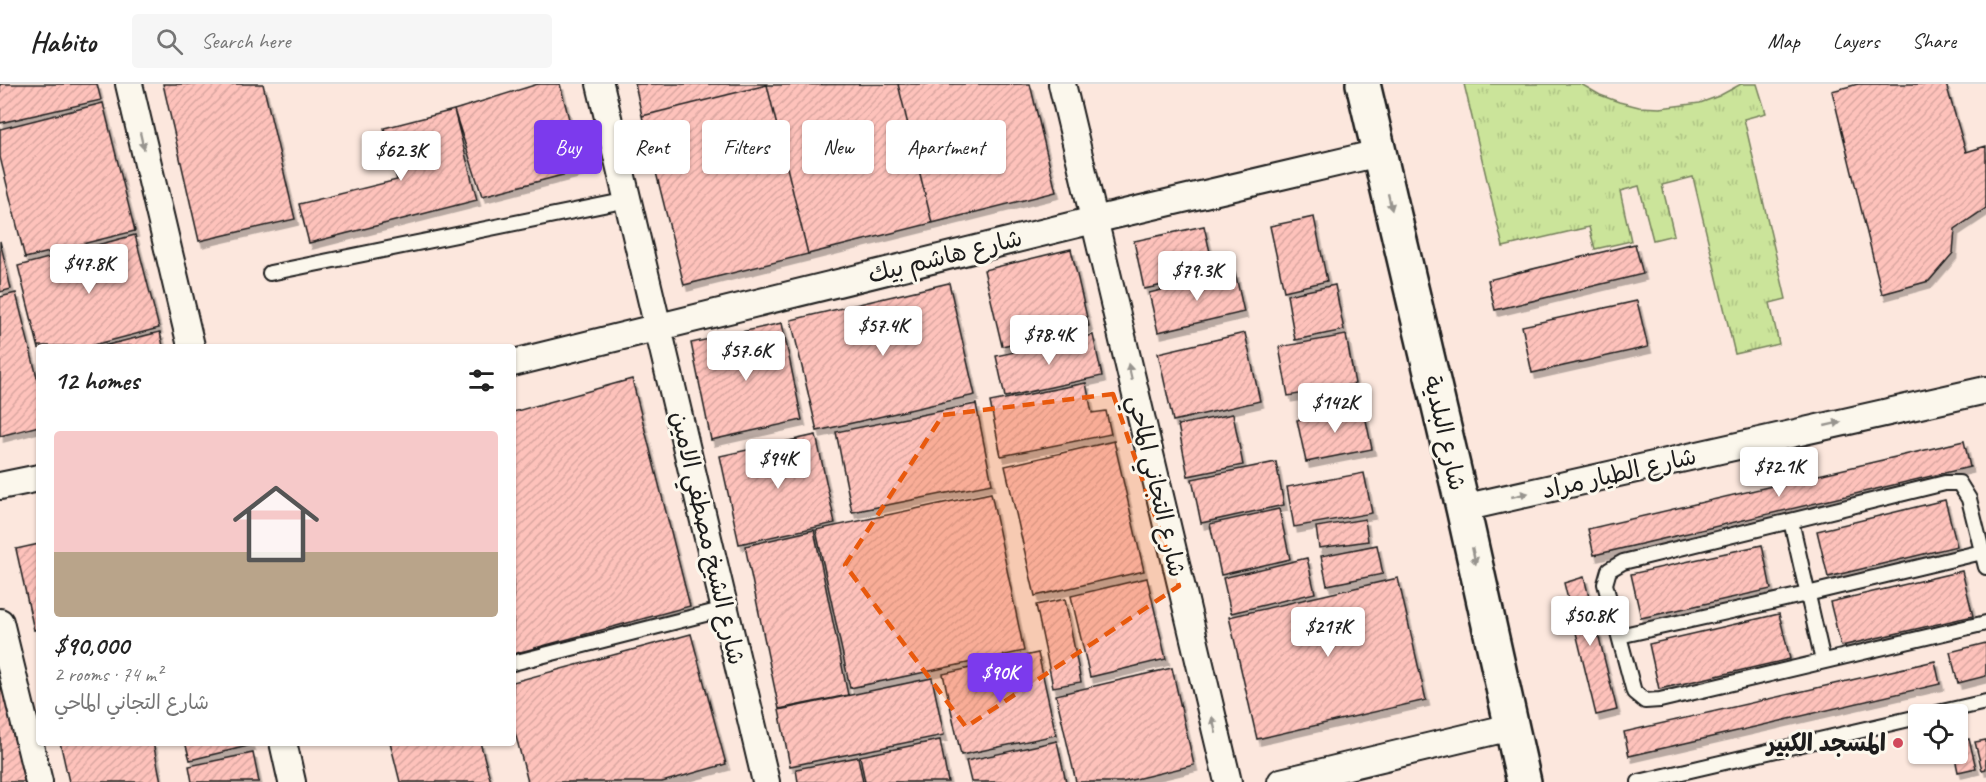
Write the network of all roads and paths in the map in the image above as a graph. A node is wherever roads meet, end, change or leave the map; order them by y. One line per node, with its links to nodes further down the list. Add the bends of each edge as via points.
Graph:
1 (129, 84): 10 (street, one-way to 10)
2 (600, 84): 6 (street, شارع الشيخ مصطفي الامين)
3 (1062, 84): 7 (street, شارع التجاني الماحي)
4 (1364, 84): 5 (street, شارع البلدية)
5 (1379, 153): 7 (street, شارع هاشم بيك); 15 (street, شارع البلدية, one-way to 15)
6 (628, 200): 8 (lane); 9 (street, شارع الشيخ مصطفي الامين)
7 (1094, 220): 9 (street, شارع هاشم بيك); 34 (street, شارع التجاني الماحي, one-way to 7)
8 (270, 273)
9 (658, 327): 11 (street, شارع هاشم بيك); 20 (street, شارع الشيخ مصطفي الامين)
10 (191, 344)
11 (516, 362)
12 (1986, 390): 15 (street, شارع الطيار مراد, one-way to 12)
13 (36, 479): 14 (street)
14 (0, 486)
15 (1463, 508): 29 (street, شارع البلدية, one-way to 29)
16 (1791, 521): 17 (lane, via 1945,483 1959,483 1969,499); 19 (lane); 23 (lane, via 1623,562 1609,570 1605,584)
17 (1982, 552): 18 (lane); 19 (lane)
18 (1986, 567)
19 (1807, 594): 23 (lane); 24 (lane)
20 (725, 609): 25 (lane); 33 (street, شارع الشيخ مصطفي الامين)
21 (0, 622): 31 (street)
22 (1986, 623): 24 (lane)
23 (1619, 636): 24 (lane, via 1634,692 1645,701)
24 (1823, 661)
25 (516, 662)
26 (1986, 702): 27 (lane)
27 (1968, 706)
28 (1908, 719): 37 (lane)
29 (1511, 727): 35 (street); 36 (street, شارع البلدية)
30 (284, 746): 32 (street)
31 (39, 782)
32 (292, 782)
33 (766, 782)
34 (1228, 782)
35 (1281, 782)
36 (1524, 782)
37 (1639, 782)

